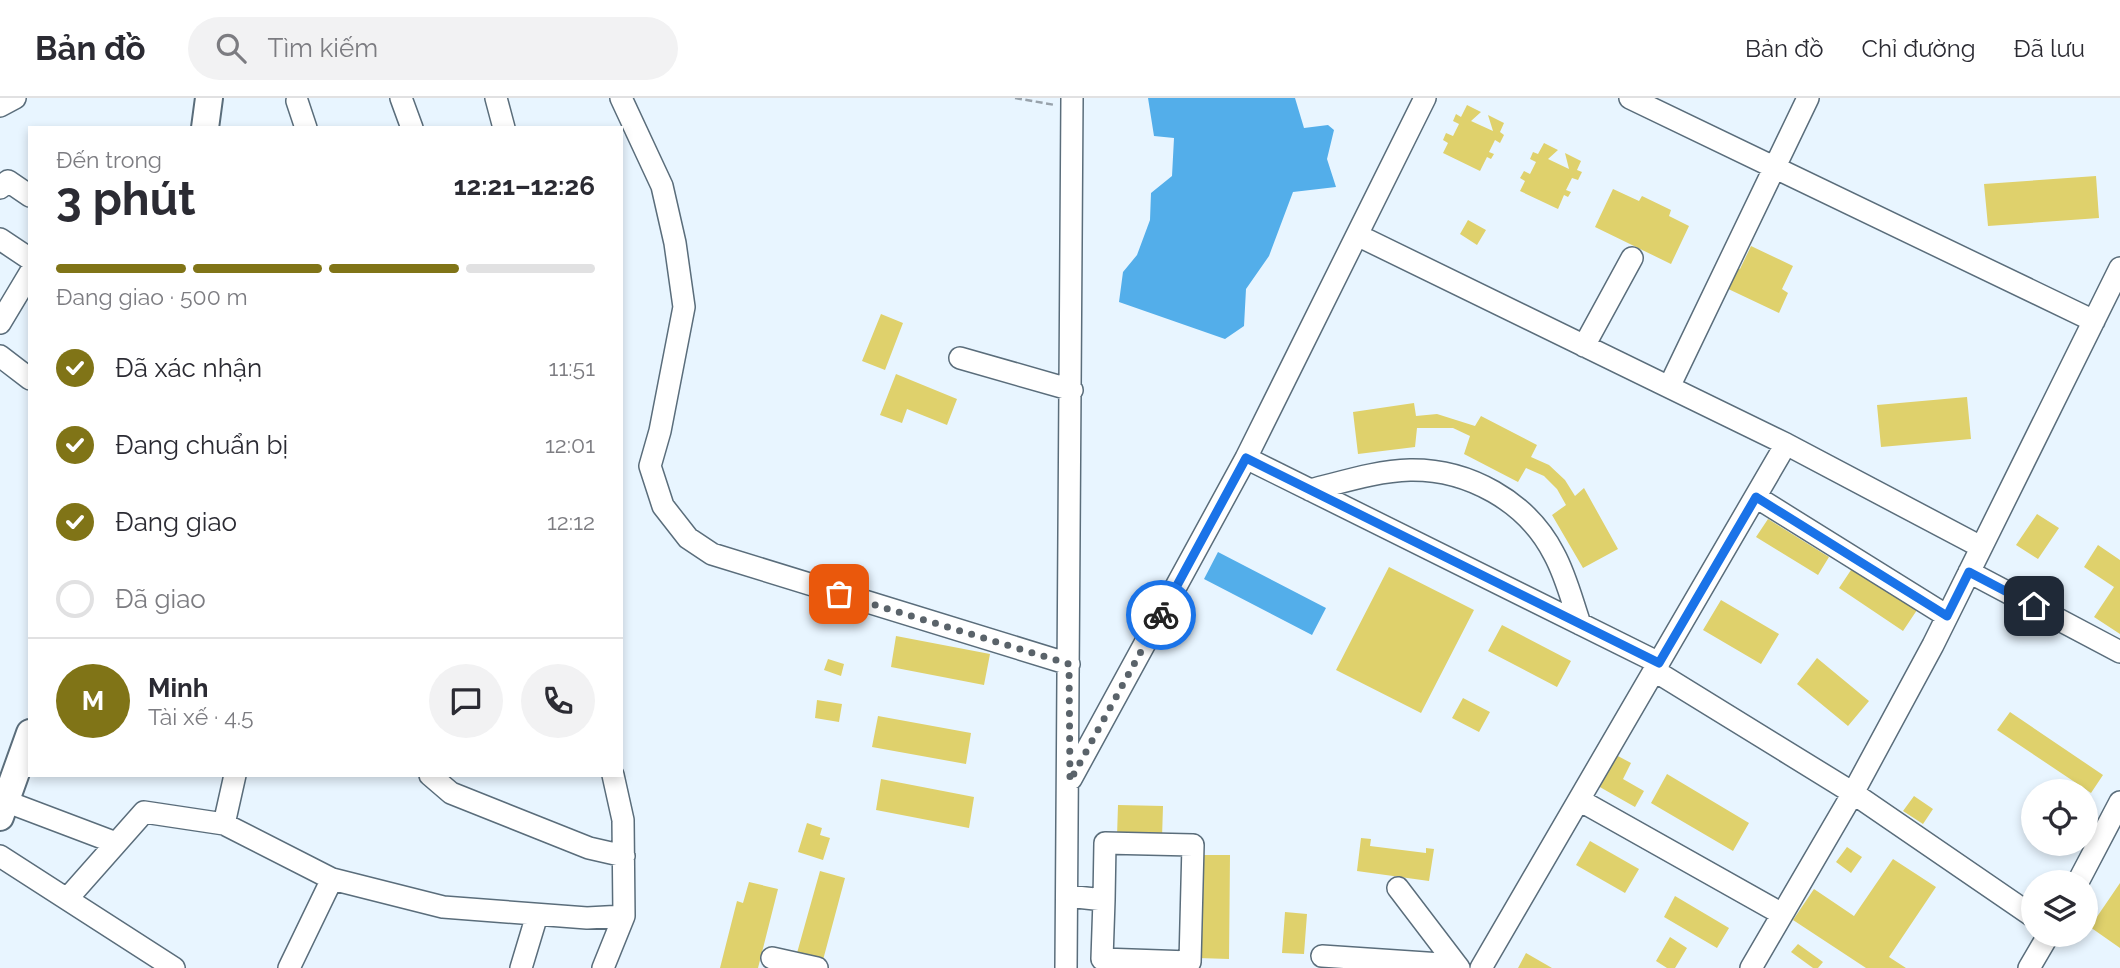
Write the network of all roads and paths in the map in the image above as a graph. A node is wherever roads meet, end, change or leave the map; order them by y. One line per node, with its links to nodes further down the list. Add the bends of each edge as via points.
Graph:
1 (15, 98): 12 (street)
2 (209, 98): 13 (main road)
3 (401, 98): 15 (street)
4 (496, 98): 16 (street)
5 (621, 98): 43 (street, via 662,186 684,306 650,466 671,517 688,538 712,554)
6 (1015, 98): 11 (path)
7 (1425, 98): 20 (street)
8 (1630, 98): 17 (street)
9 (1808, 98): 17 (street)
10 (297, 101): 14 (street)
11 (1072, 103): 33 (street)
12 (0, 106)
13 (205, 126)
14 (305, 126)
15 (411, 126)
16 (503, 126)
17 (1774, 167): 26 (street); 32 (street)
18 (0, 188): 19 (street, via 8,181)
19 (28, 194)
20 (1357, 235): 28 (street); 35 (street)
21 (0, 239): 22 (street)
22 (28, 258)
23 (1632, 258): 28 (street)
24 (2120, 268): 26 (street)
25 (28, 276): 27 (street)
26 (2094, 321): 38 (street)
27 (0, 323)
28 (1584, 346): 32 (street)
29 (0, 356): 31 (street)
30 (960, 358): 33 (street)
31 (28, 377)
32 (1668, 387): 34 (street)
33 (1072, 390): 43 (street)
34 (1786, 444): 37 (street); 38 (street)
35 (1246, 458): 36 (street); 49 (street)
36 (1310, 490): 41 (street); 41 (street, via 1409,470 1480,484 1513,506 1547,541)
37 (1756, 497): 40 (street); 44 (street)
38 (1981, 547): 39 (street)
39 (1969, 572): 40 (street); 42 (street)
40 (1947, 616): 50 (street)
41 (1580, 624): 44 (street)
42 (2120, 652)
43 (1069, 664): 49 (street)
44 (1657, 667): 50 (street); 51 (street)
45 (28, 739): 53 (main road)
46 (235, 777): 54 (street)
47 (432, 777): 57 (street, via 451,793 589,848)
48 (613, 777): 57 (street, via 623,820)
49 (1070, 781): 61 (street)
50 (1853, 793): 64 (street); 65 (street)
51 (1581, 801): 65 (street); 78 (street)
52 (2120, 802): 58 (street)
53 (3, 809): 55 (street)
54 (224, 824): 55 (street, via 144,812); 59 (street)
55 (116, 843): 62 (street)
56 (0, 856): 62 (street)
57 (624, 856): 67 (street)
58 (2084, 870)
59 (332, 879): 66 (street, via 443,907); 73 (street)
60 (1398, 888): 71 (street)
61 (1067, 896): 63 (street); 77 (street)
62 (67, 899): 72 (street)
63 (1104, 900): 63 (street, via 1102,959 1191,962 1193,845 1105,843)
64 (2021, 908)
65 (1782, 914): 79 (street)
66 (537, 915): 67 (street); 74 (street)
67 (624, 916): 75 (street)
68 (2041, 947): 80 (street)
69 (1322, 956): 71 (street)
70 (772, 958): 76 (street)
71 (1457, 966)
72 (174, 968)
73 (289, 968)
74 (521, 968)
75 (603, 968)
76 (817, 968)
77 (1066, 968)
78 (1481, 968)
79 (1751, 968)
80 (2029, 968)

